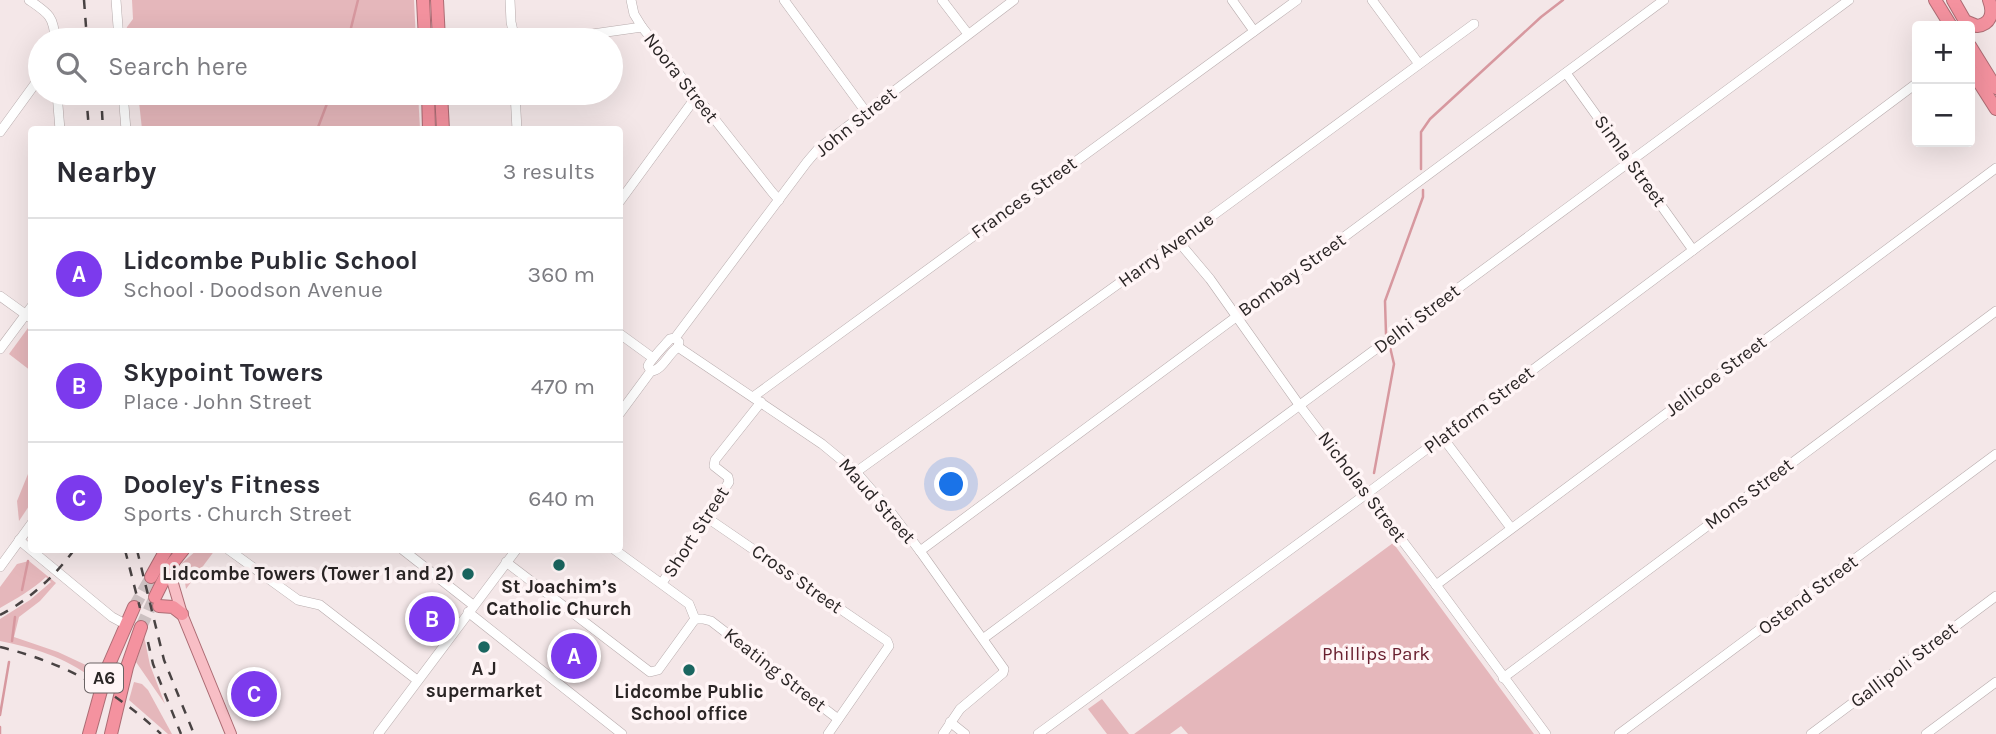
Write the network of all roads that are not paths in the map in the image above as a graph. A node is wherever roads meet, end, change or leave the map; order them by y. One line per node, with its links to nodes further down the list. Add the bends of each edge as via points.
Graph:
1 (29, 0): 21 (street, via 51,17)
2 (116, 0): 22 (street)
3 (423, 0): 23 (highway)
4 (437, 0): 24 (highway)
5 (510, 0): 25 (street)
6 (631, 0): 20 (street)
7 (784, 0): 43 (street)
8 (942, 0): 28 (street)
9 (1014, 0): 28 (street, John Street)
10 (1232, 0): 27 (street)
11 (1297, 0): 27 (street, Frances Street)
12 (1373, 0): 30 (street)
13 (1664, 0): 31 (street, Bombay Street)
14 (1849, 0): 50 (street, Delhi Street)
15 (1935, 0): 18 (highway)
16 (1953, 0): 17 (highway, via 1965,21 1977,26 1991,18)
17 (1990, 0)
18 (1948, 21)
19 (1474, 23): 30 (street, Harry Avenue)
20 (642, 27): 26 (street, Noora Street); 36 (street, Noora Street)
21 (54, 28)
22 (118, 28)
23 (424, 28)
24 (438, 28)
25 (513, 28)
26 (623, 30)
27 (1254, 31): 65 (street, Frances Street)
28 (968, 34): 43 (street, John Street)
29 (1975, 54): 34 (highway)
30 (1419, 64): 54 (street, Harry Avenue)
31 (1566, 73): 50 (street, Simla Street); 59 (street, Bombay Street)
32 (1975, 76): 42 (highway)
33 (1916, 84): 55 (street, Platform Street)
34 (1996, 88)
35 (28, 94): 49 (street)
36 (696, 97): 52 (street); 53 (street, Noora Street)
37 (58, 105): 44 (street)
38 (124, 105): 45 (street)
39 (428, 105): 46 (highway)
40 (442, 105): 47 (highway)
41 (516, 105): 48 (street)
42 (1996, 109)
43 (866, 111): 53 (street, John Street, via 820,148)
44 (60, 126)
45 (126, 126)
46 (429, 126)
47 (443, 126)
48 (517, 126)
49 (0, 132)
50 (1631, 161): 55 (street, Simla Street); 66 (street, Delhi Street)
51 (1996, 168): 75 (street, Jellicoe Street)
52 (623, 197)
53 (779, 200): 61 (street, John Street)
54 (1178, 241): 59 (street, Nicholas Street); 70 (street, Harry Avenue)
55 (1693, 250): 68 (street, Platform Street)
56 (0, 296): 58 (street)
57 (1996, 311): 101 (street, Mons Street)
58 (28, 316): 62 (street)
59 (1237, 316): 66 (street, Nicholas Street); 78 (street, Bombay Street)
60 (623, 336): 63 (street)
61 (677, 343): 63 (street, via 670,339); 64 (street, via 657,371); 65 (street, Maud Street)
62 (0, 349)
63 (653, 358): 64 (street)
64 (651, 371): 67 (street)
65 (757, 400): 70 (street, Maud Street); 71 (street, Frances Street, via 713,465)
66 (1300, 406): 72 (street, Nicholas Street); 100 (street, Delhi Street)
67 (623, 409)
68 (1443, 438): 72 (street, Platform Street); 75 (street)
69 (1996, 454): 116 (street, Ostend Street)
70 (856, 472): 78 (street, Maud Street)
71 (730, 480): 73 (street, Short Street)
72 (1366, 494): 92 (street, Nicholas Street); 114 (street, Platform Street)
73 (706, 517): 91 (street, Short Street); 104 (street, Cross Street, via 887,641 889,646)
74 (28, 528): 76 (street)
75 (1511, 528): 92 (street, Jellicoe Street)
76 (19, 540): 77 (street); 88 (street)
77 (28, 547)
78 (920, 551): 100 (street, Maud Street)
79 (35, 553): 98 (street)
80 (163, 553): 90 (highway)
81 (166, 553): 89 (highway)
82 (181, 553): 89 (highway)
83 (233, 553): 102 (street, via 298,600 320,605)
84 (406, 553): 95 (street)
85 (514, 553): 87 (street)
86 (619, 553): 91 (street, Keating Street)
87 (506, 562): 95 (street); 97 (street, via 650,671 658,670)
88 (0, 567)
89 (169, 569): 96 (main road); 96 (highway, via 157,601)
90 (151, 577)
91 (662, 583): 97 (street, Keating Street, via 689,604)
92 (1436, 585): 101 (street, Nicholas Street)
93 (1996, 596): 117 (street, Gallipoli Street)
94 (134, 607): 98 (highway, A6)
95 (470, 608): 102 (street); 110 (street)
96 (182, 614): 108 (main road)
97 (695, 619): 104 (street, Keating Street, via 711,621)
98 (125, 624): 106 (highway, A6)
99 (141, 627): 107 (highway, A6)
100 (984, 638): 105 (street, Maud Street, via 1004,668 1001,676)
101 (1503, 678): 115 (street, Nicholas Street)
102 (417, 680): 109 (street)
103 (1996, 682): 118 (street)
104 (838, 719): 111 (street)
105 (950, 722): 112 (street); 113 (street)
106 (89, 734)
107 (111, 734)
108 (231, 734)
109 (378, 734)
110 (622, 734)
111 (828, 734)
112 (943, 734)
113 (965, 734)
114 (1038, 734)
115 (1546, 734)
116 (1619, 734)
117 (1811, 734)
118 (1926, 734)

